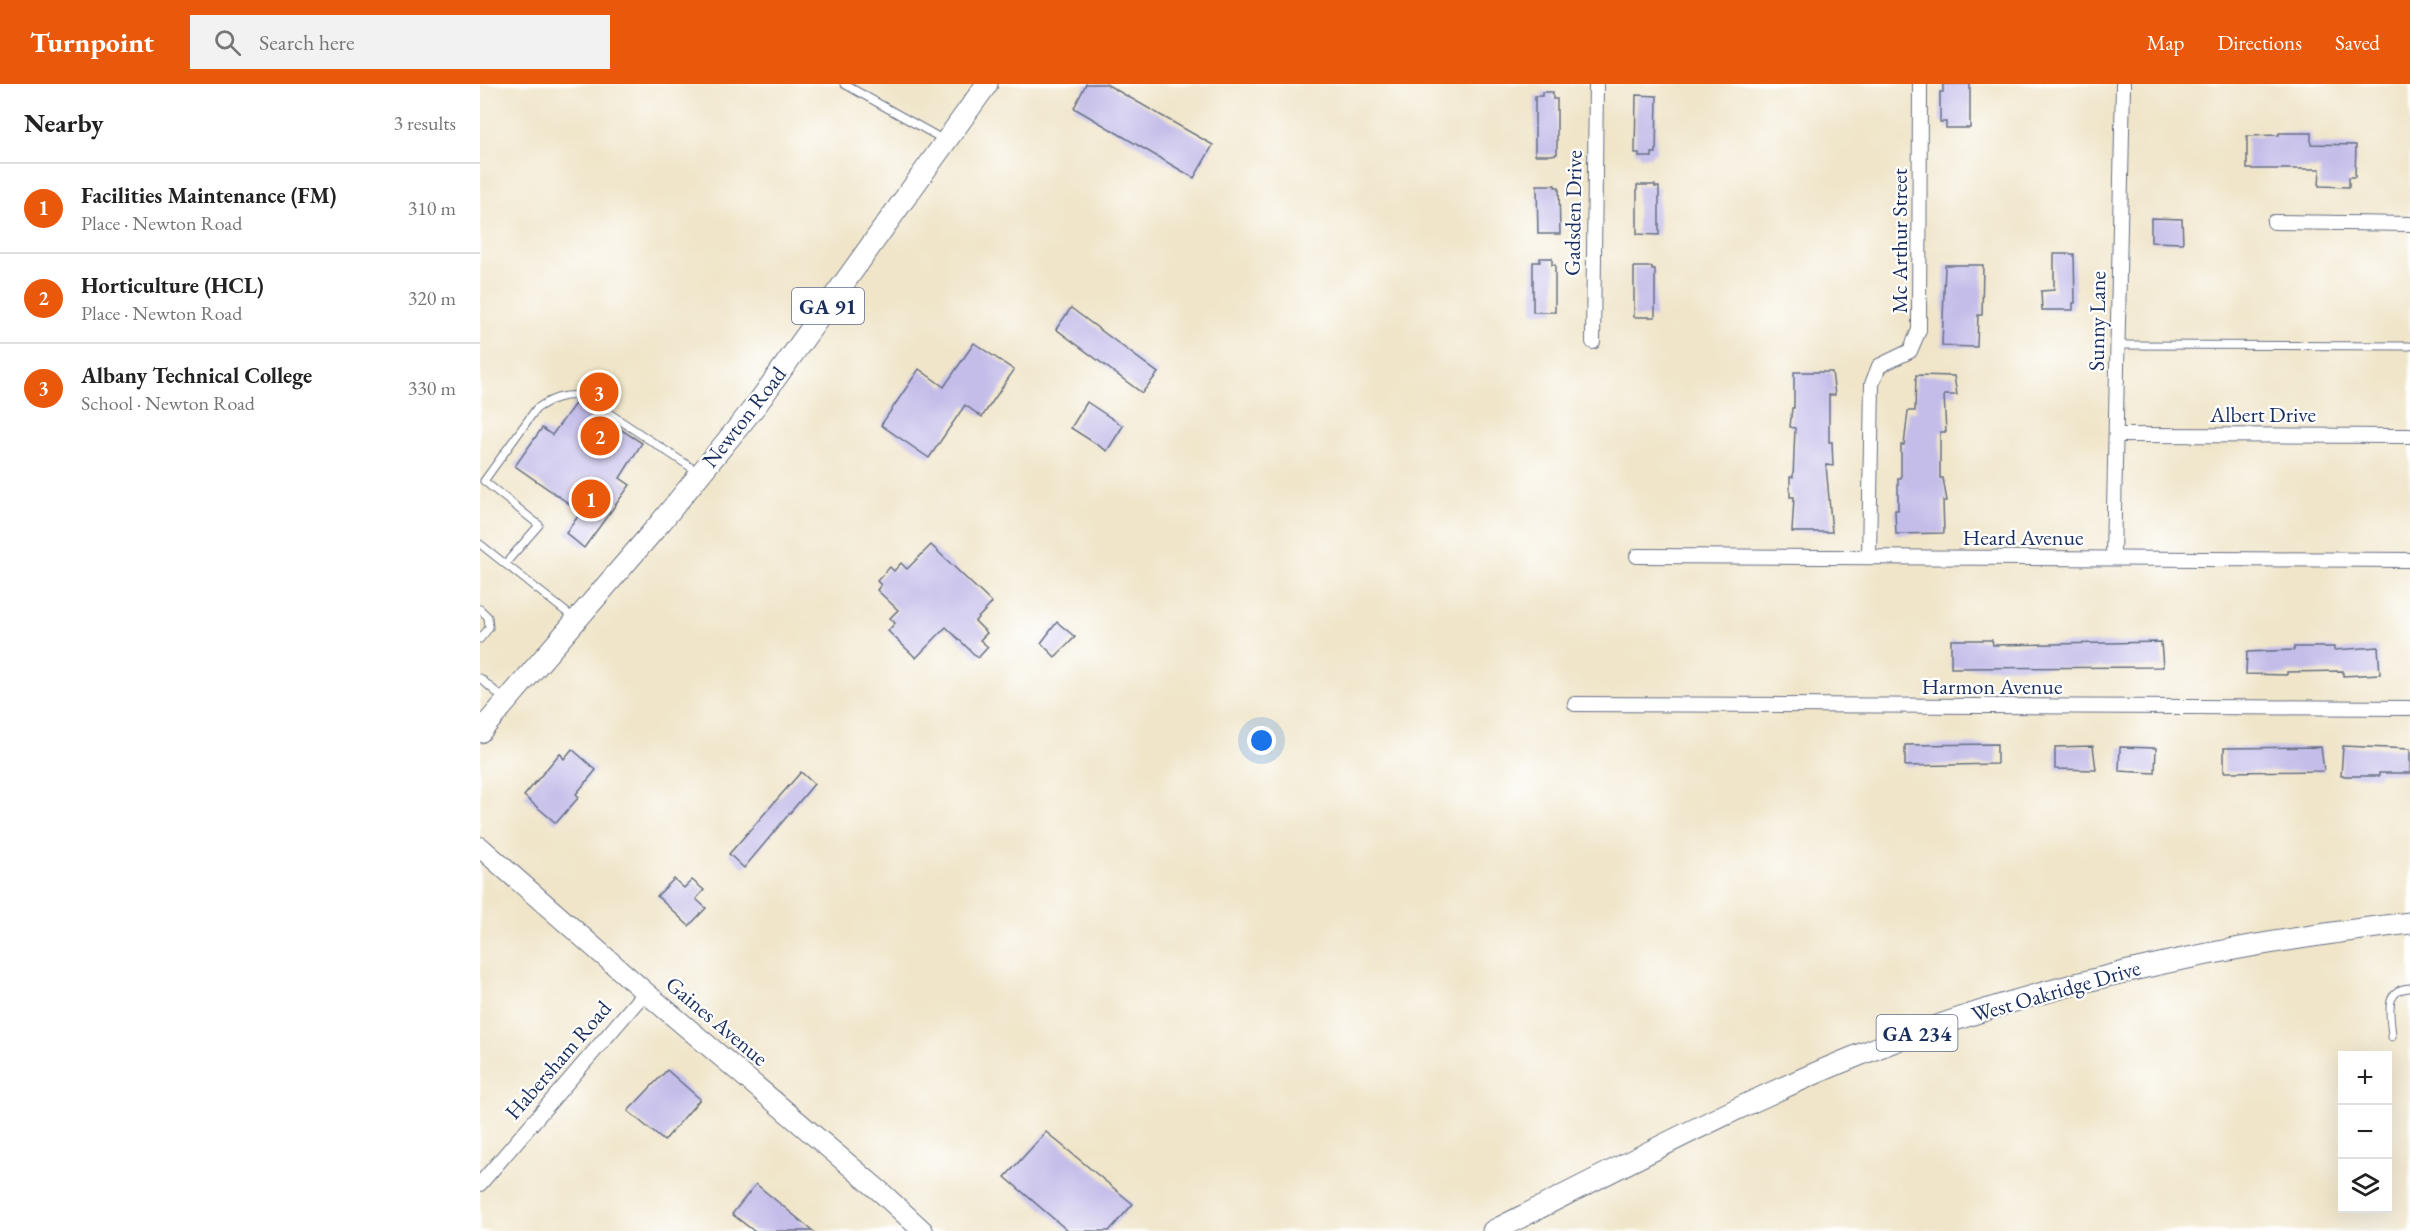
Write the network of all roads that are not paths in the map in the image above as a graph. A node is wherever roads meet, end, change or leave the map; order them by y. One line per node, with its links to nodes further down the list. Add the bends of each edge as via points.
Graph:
1 (844, 84): 6 (lane)
2 (987, 84): 6 (main road, Newton Road / GA 91)
3 (1596, 84): 9 (street, Gadsden Drive)
4 (1920, 84): 17 (street, Mc Arthur Street, via 1919,330 1910,351 1879,366 1872,384)
5 (2123, 84): 10 (street, Sunny Lane)
6 (946, 141): 14 (main road, Newton Road / GA 91, via 757,404)
7 (2274, 222): 8 (street)
8 (2410, 224)
9 (1593, 342)
10 (2118, 345): 11 (lane); 12 (street, Sunny Lane)
11 (2410, 346)
12 (2116, 435): 13 (street, Albert Drive); 18 (street, Sunny Lane)
13 (2410, 436)
14 (700, 474): 20 (lane, via 583,396 561,396 548,401 536,409 484,481 539,525); 22 (main road, Newton Road / GA 91)
15 (480, 544): 20 (lane)
16 (1636, 556): 17 (street, Heard Avenue)
17 (1869, 557): 18 (street, Heard Avenue)
18 (2113, 558): 19 (street, Heard Avenue)
19 (2410, 560)
20 (505, 564): 22 (lane)
21 (480, 609): 23 (lane, via 488,617 489,628)
22 (578, 621): 25 (main road, Newton Road / GA 91)
23 (480, 639)
24 (480, 678): 25 (lane)
25 (507, 702): 28 (main road, Newton Road / GA 91)
26 (1575, 704): 27 (street, Harmon Avenue)
27 (2410, 708)
28 (480, 732)
29 (480, 847): 32 (street, Gaines Avenue)
30 (2410, 923): 36 (main road, West Oakridge Drive / GA 234, via 2198,955 2081,982 1971,1014 1861,1054 1754,1100)
31 (2410, 988): 33 (lane, via 2393,993)
32 (645, 992): 34 (street, Habersham Road); 35 (street, Gaines Avenue)
33 (2392, 1037)
34 (480, 1184)
35 (923, 1231)
36 (1493, 1231)

